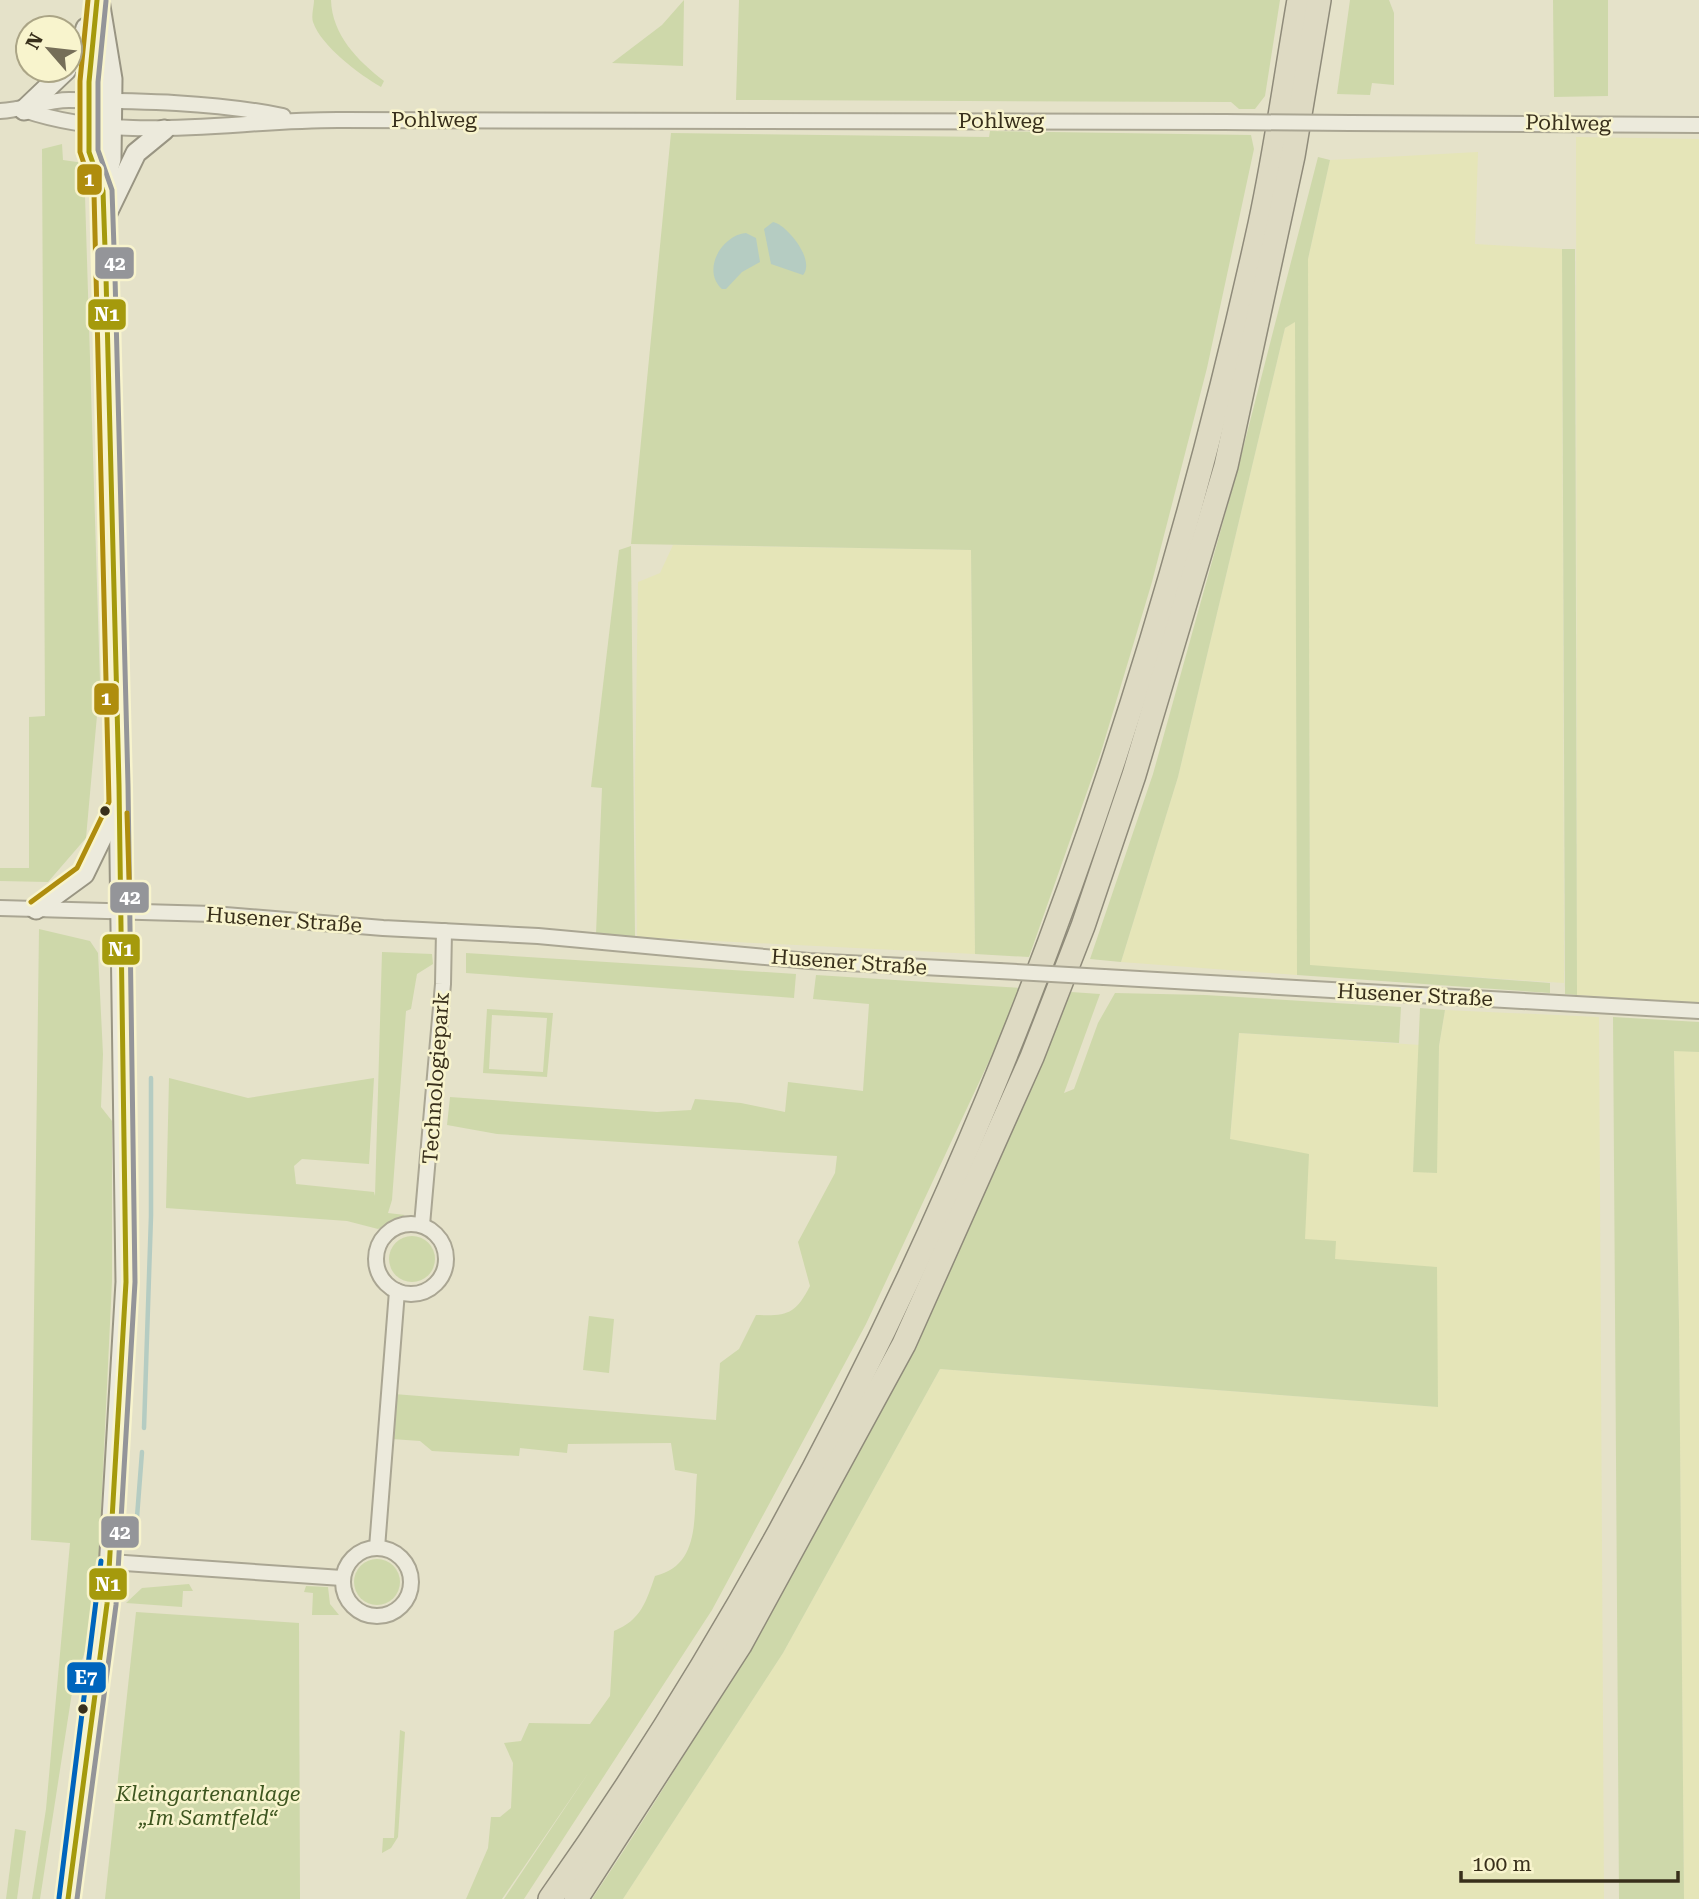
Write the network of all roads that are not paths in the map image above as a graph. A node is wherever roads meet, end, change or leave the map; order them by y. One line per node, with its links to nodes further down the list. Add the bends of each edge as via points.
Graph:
1 (97, 0): 4 (main road); 6 (main road); 7 (main road, via 112,79)
2 (1299, 0): 29 (highway, via 1261,220 1206,447 1113,767 1014,1039 884,1335 845,1408 726,1628 618,1803)
3 (1319, 0): 30 (highway, via 1293,156 1226,466 1134,775 1037,1045 904,1344 740,1645)
4 (84, 37)
5 (51, 84): 8 (main road)
6 (89, 103): 7 (street, Pohlweg); 8 (street, Pohlweg, via 67,100); 12 (main road)
7 (110, 103): 10 (street, Pohlweg, via 231,106); 13 (main road)
8 (24, 110): 9 (street, Pohlweg); 12 (street, Pohlweg)
9 (0, 111)
10 (302, 120): 11 (street, Pohlweg, bridge); 14 (street, Pohlweg)
11 (1699, 125)
12 (89, 127): 13 (street, Pohlweg); 15 (main road, via 89,152)
13 (110, 128): 14 (street, Pohlweg); 15 (main road, via 111,159)
14 (164, 130): 16 (main road, via 135,153)
15 (103, 191): 16 (main road)
16 (104, 220): 17 (main road)
17 (118, 804): 19 (main road, via 84,874); 20 (main road)
18 (0, 908): 19 (street, Husener Straße)
19 (36, 909): 20 (street, Husener Straße)
20 (121, 910): 21 (street, Husener Straße); 26 (main road, via 126,1282)
21 (443, 931): 22 (street, Husener Straße, bridge, via 809,961); 23 (street, Technologiepark, via 442,996)
22 (1699, 1011)
23 (422, 1225): 24 (street, via 402,1225 379,1246 378,1269); 24 (street, via 438,1236 447,1256 443,1274 423,1292)
24 (397, 1291): 25 (street)
25 (377, 1548): 27 (street, via 355,1555); 27 (street, via 396,1553 408,1567 411,1585 399,1609 383,1616 365,1615 350,1604)
26 (110, 1562): 27 (street); 28 (main road)
27 (342, 1578)
28 (68, 1899)
29 (550, 1899)
30 (576, 1899)

